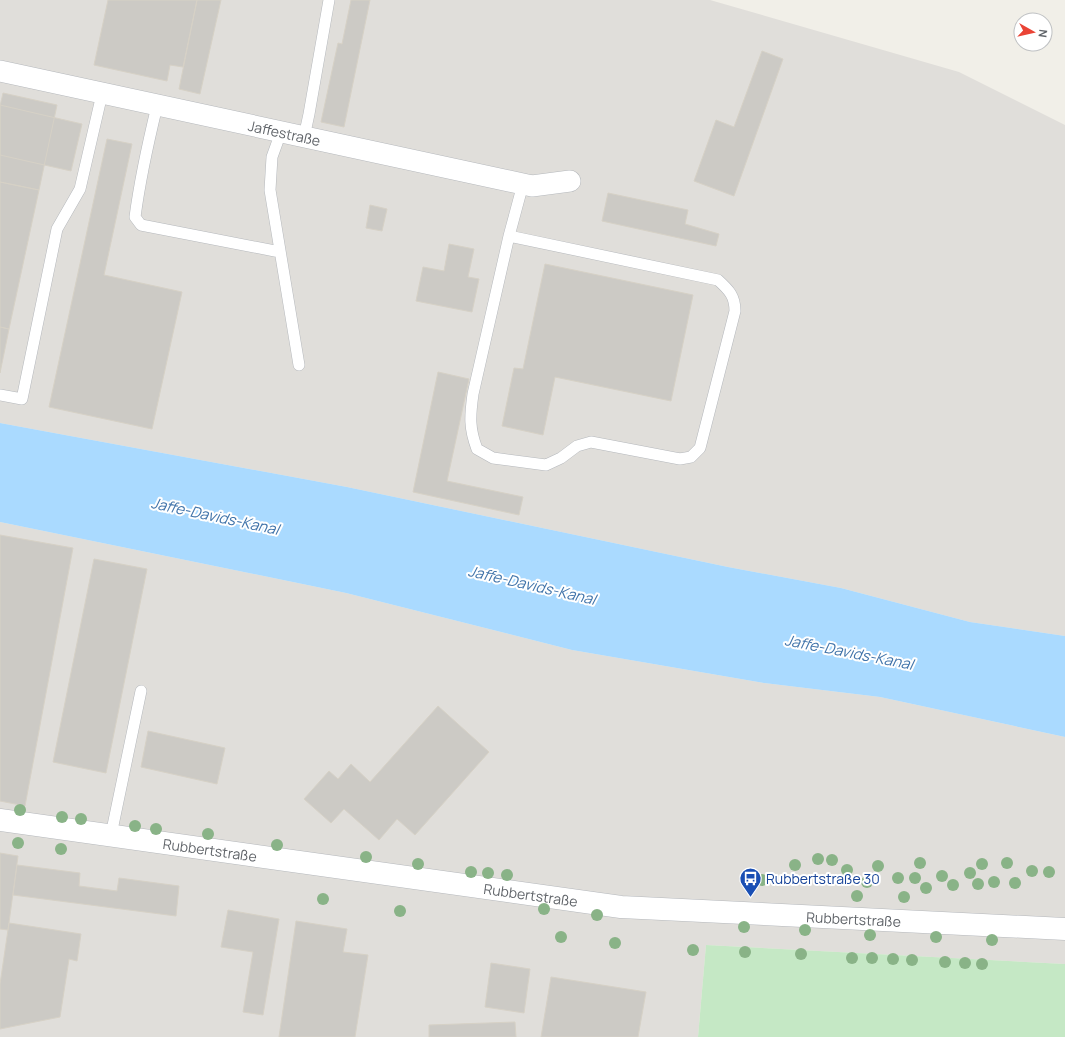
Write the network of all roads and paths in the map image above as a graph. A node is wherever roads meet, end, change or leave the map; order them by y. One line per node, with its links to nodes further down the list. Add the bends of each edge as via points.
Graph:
1 (329, 0): 6 (lane)
2 (0, 71): 3 (street, Jaffestraße)
3 (102, 94): 4 (street, Jaffestraße); 12 (lane, via 80,189 57,229 22,399)
4 (157, 106): 5 (street, Jaffestraße); 10 (lane, via 137,202 135,217 141,225)
5 (281, 132): 6 (street, Jaffestraße); 10 (lane, via 272,157 270,190)
6 (304, 137): 8 (street, Jaffestraße)
7 (570, 181): 8 (street, Jaffestraße, via 532,186)
8 (523, 184): 9 (lane)
9 (509, 236): 9 (lane, via 473,394 470,432 476,449 493,458 546,465 577,446 591,442 680,459 691,457 700,448 735,311 735,300 726,288 718,280)
10 (280, 252): 11 (lane)
11 (299, 365)
12 (0, 395)
13 (142, 691): 15 (lane)
14 (0, 820): 15 (street, Rubbertstraße)
15 (111, 835): 16 (street, Rubbertstraße, via 621,907)
16 (1065, 929)

